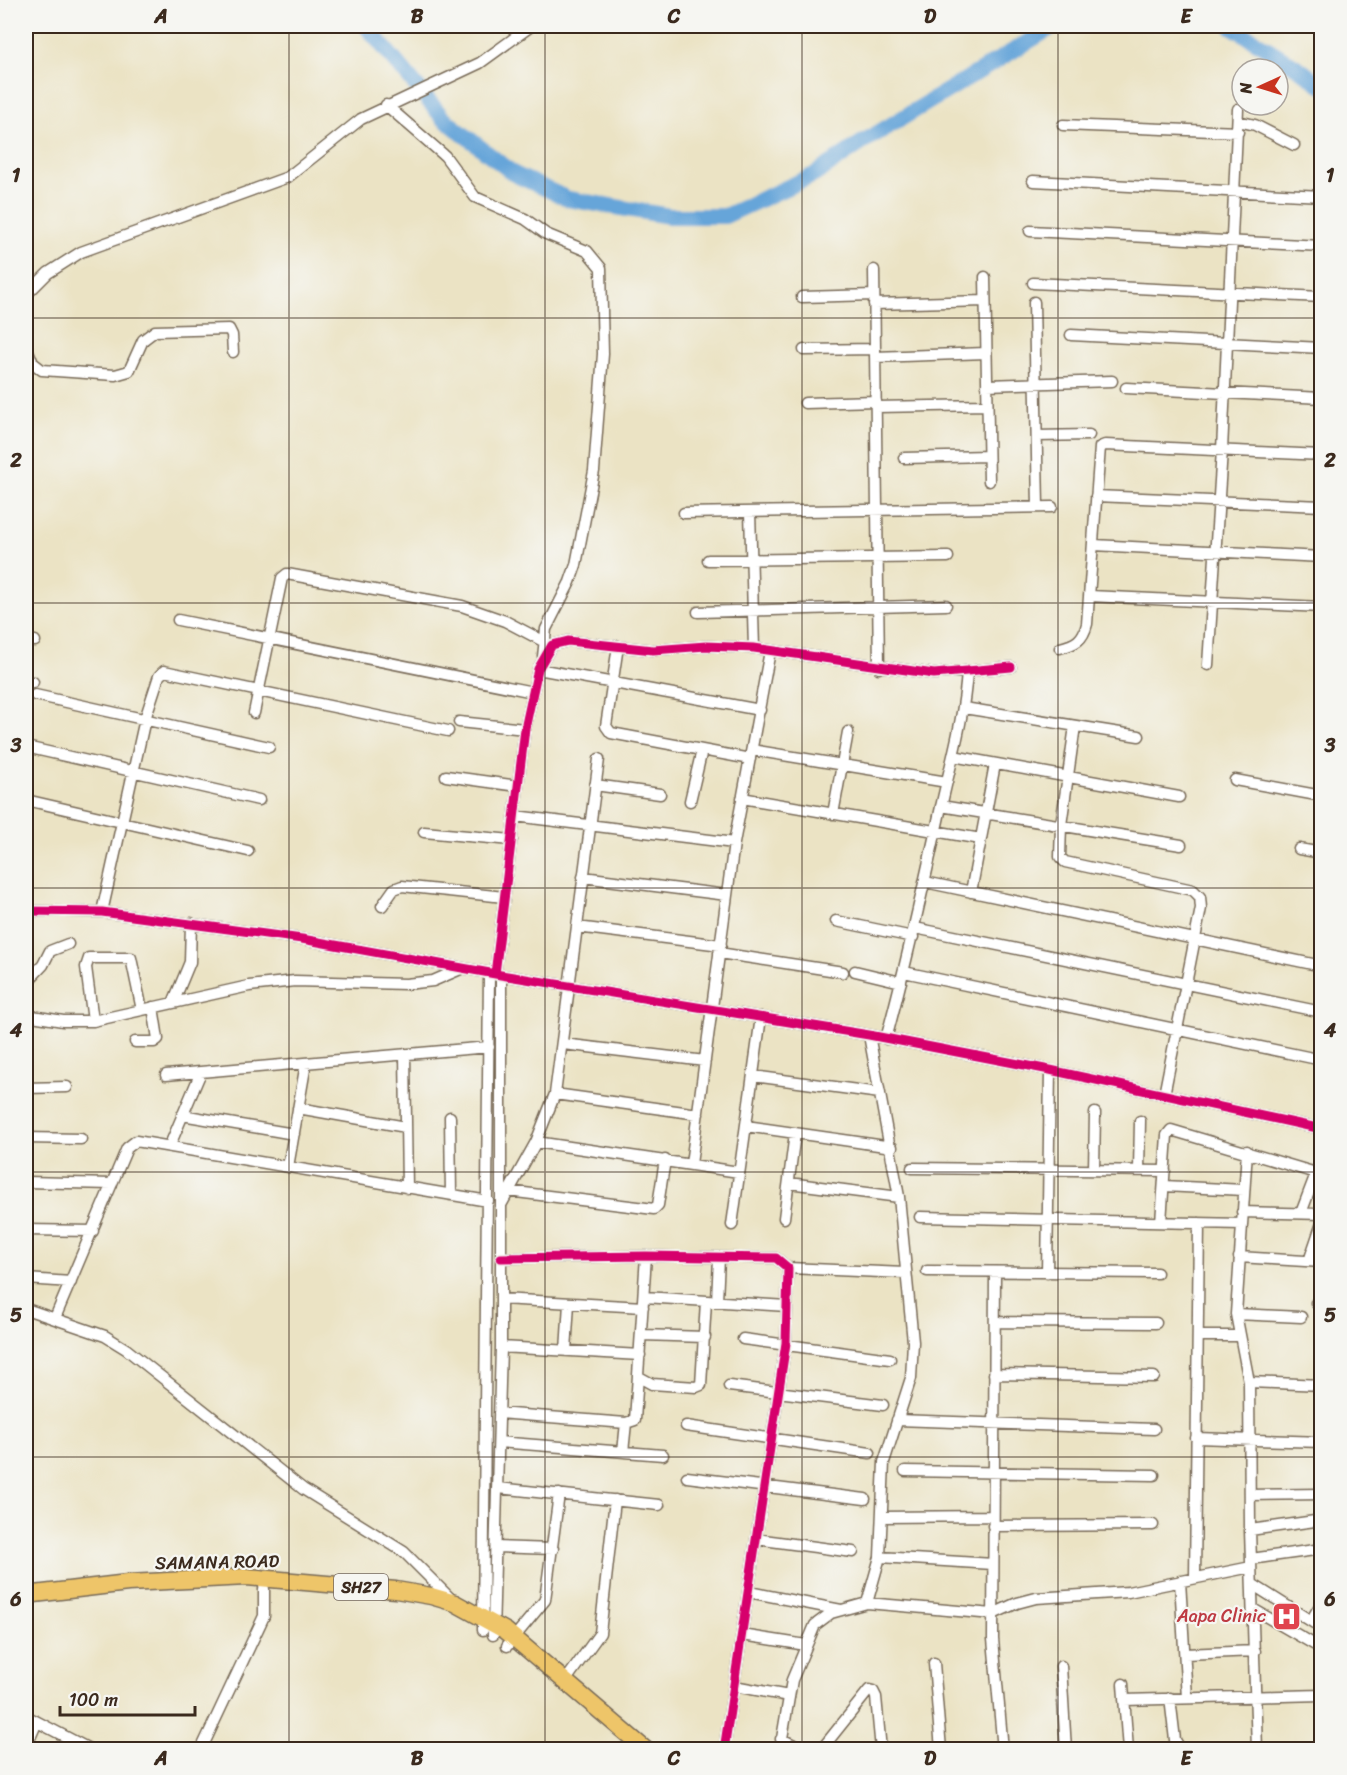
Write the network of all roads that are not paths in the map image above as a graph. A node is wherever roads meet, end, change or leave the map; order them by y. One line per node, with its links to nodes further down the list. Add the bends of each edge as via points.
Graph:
1 (531, 26): 2 (street, via 480,63)
2 (390, 104): 17 (street, via 361,118 288,177 81,252 48,273); 71 (street, via 445,156 475,197 587,251 601,268 603,354 594,471 576,565)
3 (1238, 117): 5 (street)
4 (1063, 125): 5 (street)
5 (1238, 127): 6 (street, via 1255,125); 8 (street)
6 (1294, 145)
7 (1033, 181): 8 (street)
8 (1236, 190): 9 (street); 11 (street)
9 (1322, 196)
10 (1030, 231): 11 (street)
11 (1233, 241): 12 (street); 16 (street)
12 (1322, 246)
13 (874, 270): 20 (street)
14 (985, 277): 21 (street)
15 (1033, 283): 16 (street)
16 (1230, 292): 19 (street); 24 (street)
17 (26, 295)
18 (802, 297): 20 (street)
19 (1322, 297)
20 (874, 300): 21 (street); 29 (street)
21 (985, 301): 30 (street)
22 (1034, 302): 32 (street)
23 (1071, 335): 24 (street)
24 (1228, 344): 26 (street); 35 (street)
25 (26, 346): 28 (street, via 33,363 42,370 115,375 129,371 143,340 155,331 228,329)
26 (1322, 348)
27 (804, 350): 29 (street)
28 (233, 351)
29 (875, 353): 30 (street); 38 (street)
30 (986, 353): 33 (street)
31 (1112, 381): 32 (street)
32 (1036, 384): 33 (street); 41 (street)
33 (987, 385): 39 (street)
34 (1126, 388): 35 (street)
35 (1225, 395): 36 (street); 42 (street)
36 (1322, 398)
37 (805, 403): 38 (street)
38 (876, 404): 39 (street); 52 (street)
39 (987, 405): 44 (street)
40 (1089, 435): 41 (street)
41 (1037, 436): 50 (street)
42 (1222, 450): 43 (street); 47 (street, via 1103,445 1098,449); 48 (street)
43 (1322, 455)
44 (988, 456): 45 (street); 46 (street)
45 (904, 458)
46 (989, 481)
47 (1096, 496): 48 (street); 55 (street)
48 (1219, 501): 49 (street); 56 (street)
49 (1322, 506)
50 (1038, 507): 51 (street); 52 (street)
51 (1052, 507)
52 (877, 510): 53 (street); 59 (street)
53 (750, 512): 54 (street); 60 (street)
54 (684, 513)
55 (1094, 544): 56 (street); 62 (street)
56 (1216, 551): 58 (street); 63 (street)
57 (948, 557): 59 (street)
58 (1322, 557)
59 (878, 558): 60 (street); 65 (street)
60 (752, 559): 61 (street); 67 (street)
61 (708, 560)
62 (1090, 596): 63 (street); 74 (street, via 1083,637 1076,644)
63 (1212, 601): 66 (street); 77 (street)
64 (946, 605): 65 (street)
65 (878, 607): 67 (street); 79 (street)
66 (1322, 607)
67 (753, 611): 68 (street); 73 (street)
68 (698, 612)
69 (178, 620): 70 (street)
70 (269, 640): 71 (street, via 282,578 291,573 462,606); 82 (street); 83 (street)
71 (543, 640): 76 (street)
72 (618, 646): 73 (street, via 653,650); 76 (street, via 561,641 552,645); 81 (street)
73 (754, 648): 75 (street)
74 (1060, 648)
75 (770, 651): 79 (street); 86 (street)
76 (541, 664): 81 (street); 83 (street)
77 (1208, 665)
78 (1011, 667): 80 (street)
79 (879, 668): 80 (street)
80 (966, 677): 85 (street)
81 (613, 682): 86 (street); 97 (street, via 606,726 611,734)
82 (258, 690): 87 (street); 88 (street, via 164,671); 92 (street)
83 (533, 692): 91 (street)
84 (35, 695): 88 (street)
85 (963, 708): 90 (street); 99 (street)
86 (759, 710): 98 (street)
87 (254, 712)
88 (145, 719): 96 (street); 103 (street)
89 (459, 722): 91 (street)
90 (1075, 726): 94 (street); 105 (street)
91 (525, 729): 109 (street)
92 (448, 731)
93 (848, 732): 102 (street)
94 (1139, 736)
95 (26, 747): 103 (street)
96 (269, 747)
97 (702, 750): 98 (street); 116 (street)
98 (751, 754): 102 (street); 113 (street)
99 (953, 756): 101 (street); 107 (street)
100 (599, 759): 108 (street)
101 (995, 764): 105 (street); 118 (street)
102 (842, 765): 107 (street); 119 (street)
103 (134, 771): 115 (street); 121 (street)
104 (446, 776): 109 (street)
105 (1068, 777): 112 (street); 123 (street)
106 (1235, 780): 111 (street)
107 (946, 782): 117 (street)
108 (595, 785): 110 (street); 122 (street)
109 (518, 786): 120 (street)
110 (660, 794)
111 (1322, 796)
112 (1179, 797)
113 (742, 798): 119 (street); 128 (street)
114 (26, 800): 121 (street)
115 (260, 800)
116 (690, 801)
117 (941, 806): 118 (street); 124 (street)
118 (986, 813): 123 (street); 126 (street)
119 (833, 814): 124 (street)
120 (514, 816): 122 (street); 127 (street)
121 (122, 822): 131 (street); 140 (street)
122 (590, 824): 128 (street); 133 (street)
123 (1061, 825): 129 (street); 145 (street, via 1058,852 1065,862 1197,893 1201,908)
124 (936, 830): 126 (street); 134 (street)
125 (424, 832): 127 (street)
126 (981, 839): 135 (street)
127 (512, 840): 137 (street)
128 (734, 843): 136 (street)
129 (1181, 845)
130 (1299, 849): 132 (street)
131 (248, 851)
132 (1322, 853)
133 (584, 877): 136 (street); 143 (street)
134 (925, 882): 135 (street); 144 (street)
135 (971, 892): 145 (street)
136 (727, 895): 147 (street)
137 (504, 897): 138 (street, via 402,886 394,889); 152 (street)
138 (382, 906)
139 (26, 911): 140 (street)
140 (102, 912): 142 (street)
141 (836, 921): 144 (street)
142 (192, 923): 149 (street); 157 (street, via 190,962)
143 (577, 927): 147 (street); 156 (street)
144 (914, 933): 153 (street); 155 (street)
145 (1194, 939): 148 (street); 155 (street)
146 (68, 944): 154 (street, via 50,951)
147 (720, 949): 151 (street); 159 (street)
148 (1322, 966)
149 (463, 968): 152 (street); 157 (street, via 423,983 295,981 235,988)
150 (855, 971): 153 (street)
151 (843, 972)
152 (495, 974): 156 (street); 169 (street); 221 (street)
153 (903, 977): 164 (street); 166 (street)
154 (26, 983)
155 (1186, 984): 160 (street); 164 (street)
156 (569, 987): 159 (street); 168 (street)
157 (173, 1003): 158 (street)
158 (148, 1009): 163 (street); 163 (street, via 131,958 89,958 86,966); 167 (street, via 158,1039)
159 (712, 1010): 162 (street); 172 (street)
160 (1322, 1012)
161 (26, 1015): 163 (street)
162 (761, 1017): 165 (street); 177 (street)
163 (93, 1021)
164 (1176, 1030): 171 (street); 182 (street)
165 (869, 1035): 166 (street); 180 (street)
166 (886, 1039): 174 (street)
167 (135, 1042)
168 (563, 1044): 172 (street); 181 (street)
169 (489, 1047): 170 (street); 220 (street)
170 (405, 1054): 173 (street); 189 (street)
171 (1322, 1060)
172 (705, 1061): 185 (street)
173 (306, 1063): 175 (street); 183 (street)
174 (1050, 1070): 182 (street); 205 (street)
175 (201, 1072): 176 (street); 186 (street)
176 (166, 1075)
177 (753, 1076): 180 (street); 190 (street)
178 (67, 1087): 179 (street)
179 (26, 1088)
180 (880, 1093): 198 (street)
181 (555, 1094): 185 (street); 196 (street)
182 (1164, 1095): 191 (street)
183 (298, 1108): 189 (street); 193 (street)
184 (1095, 1113): 206 (street)
185 (698, 1114): 202 (street)
186 (182, 1115): 193 (street); 197 (street)
187 (450, 1118): 218 (street)
188 (1140, 1121): 207 (street)
189 (406, 1126): 215 (street)
190 (746, 1126): 192 (street); 209 (street)
191 (1322, 1129)
192 (795, 1133): 198 (street); 212 (street)
193 (294, 1134): 203 (street)
194 (26, 1138): 195 (street)
195 (81, 1139)
196 (536, 1142): 201 (street); 217 (street)
197 (170, 1145): 203 (street); 213 (street, via 141,1141 131,1144)
198 (892, 1148): 219 (street)
199 (1247, 1151): 208 (street, via 1171,1130 1167,1135); 210 (street); 216 (street)
200 (1322, 1158): 210 (street)
201 (665, 1160): 202 (street); 217 (street, via 658,1205 654,1209)
202 (691, 1164): 209 (street)
203 (288, 1167): 215 (street)
204 (912, 1168): 205 (street)
205 (1049, 1169): 206 (street); 227 (street)
206 (1094, 1170): 207 (street)
207 (1139, 1170): 208 (street)
208 (1165, 1171): 214 (street)
209 (740, 1172): 232 (street)
210 (1316, 1173): 223 (street)
211 (26, 1182): 213 (street)
212 (789, 1183): 219 (street); 226 (street)
213 (112, 1184): 234 (street)
214 (1164, 1186): 216 (street); 228 (street)
215 (407, 1188): 218 (street)
216 (1244, 1190): 222 (street)
217 (508, 1191): 221 (street)
218 (451, 1195): 220 (street)
219 (899, 1197): 244 (street)
220 (488, 1201): 331 (street)
221 (500, 1205): 237 (street)
222 (1242, 1212): 223 (street); 231 (street)
223 (1301, 1213): 224 (street)
224 (1322, 1214)
225 (920, 1217): 227 (street)
226 (784, 1218)
227 (1049, 1220): 228 (street); 245 (street)
228 (1161, 1222): 229 (street)
229 (1199, 1223): 231 (street); 261 (street)
230 (1322, 1223): 239 (street)
231 (1242, 1224): 236 (street)
232 (732, 1226)
233 (26, 1230): 234 (street)
234 (93, 1231): 248 (street)
235 (646, 1256): 237 (street); 238 (street); 251 (street)
236 (1239, 1257): 239 (street); 255 (street)
237 (501, 1258): 249 (street)
238 (719, 1258): 241 (street, via 776,1258); 250 (street)
239 (1309, 1261): 240 (street)
240 (1322, 1262)
241 (788, 1268): 244 (street); 253 (street)
242 (927, 1271): 243 (street)
243 (995, 1272): 245 (street); 258 (street)
244 (905, 1273): 279 (street, via 913,1361)
245 (1047, 1273): 246 (street)
246 (1157, 1273)
247 (26, 1279): 248 (street)
248 (71, 1282): 257 (street)
249 (501, 1299): 252 (street); 266 (street)
250 (711, 1301): 251 (street); 253 (street); 263 (street)
251 (644, 1302): 252 (street); 260 (street)
252 (569, 1303): 267 (street)
253 (787, 1306): 265 (street)
254 (26, 1309): 257 (street)
255 (1236, 1314): 256 (street); 262 (street)
256 (1301, 1317)
257 (56, 1318): 324 (street, via 105,1336 126,1349 303,1489 404,1552)
258 (994, 1322): 259 (street); 270 (street)
259 (1156, 1323)
260 (642, 1335): 263 (street); 268 (street)
261 (1198, 1336): 262 (street); 284 (street)
262 (1239, 1336): 273 (street)
263 (705, 1337): 271 (street, via 704,1381 699,1386 652,1384)
264 (744, 1339): 265 (street)
265 (786, 1343): 269 (street); 276 (street)
266 (501, 1347): 267 (street); 278 (street)
267 (566, 1351): 268 (street)
268 (640, 1355): 271 (street)
269 (890, 1359)
270 (994, 1374): 272 (street); 281 (street)
271 (639, 1377): 280 (street, via 637,1417)
272 (1154, 1377)
273 (1249, 1382): 274 (street); 286 (street)
274 (1322, 1385)
275 (729, 1386): 276 (street)
276 (778, 1392): 277 (street); 285 (street)
277 (883, 1405)
278 (499, 1413): 280 (street); 287 (street)
279 (897, 1420): 281 (street); 304 (street, via 884,1462)
280 (626, 1423): 289 (street)
281 (994, 1425): 283 (street); 293 (street)
282 (686, 1426): 285 (street)
283 (1154, 1429)
284 (1196, 1438): 286 (street); 317 (street)
285 (771, 1439): 290 (street); 296 (street)
286 (1250, 1439): 288 (street); 300 (street)
287 (499, 1442): 289 (street); 297 (street)
288 (1322, 1442)
289 (623, 1452): 291 (street)
290 (870, 1453)
291 (663, 1455)
292 (905, 1471): 293 (street)
293 (994, 1473): 294 (street); 306 (street)
294 (1154, 1475)
295 (687, 1477): 296 (street)
296 (764, 1487): 301 (street); 309 (street)
297 (498, 1488): 298 (street); 310 (street)
298 (559, 1494): 302 (street); 311 (street)
299 (1322, 1494): 300 (street)
300 (1250, 1495): 308 (street)
301 (865, 1499)
302 (615, 1500): 303 (street); 341 (street, via 600,1633)
303 (659, 1505)
304 (882, 1517): 306 (street); 314 (street)
305 (1322, 1520): 308 (street)
306 (993, 1521): 307 (street); 316 (street)
307 (1153, 1525)
308 (1250, 1530): 315 (street)
309 (756, 1539): 313 (street); 321 (street)
310 (496, 1547): 311 (street); 331 (street)
311 (553, 1549): 334 (street, via 545,1600)
312 (1322, 1549): 315 (street)
313 (853, 1552)
314 (880, 1557): 316 (street); 325 (street)
315 (1251, 1563): 317 (street); 319 (street)
316 (993, 1564): 329 (street)
317 (1195, 1578): 318 (street)
318 (1180, 1581): 329 (street, via 1128,1592 1036,1598); 338 (street)
319 (1252, 1584): 327 (street); 330 (street)
320 (264, 1589): 326 (main road, SAMANA ROAD / SH27, via 171,1591); 331 (main road, SAMANA ROAD / SH27, via 418,1605); 356 (street, via 264,1616)
321 (749, 1592): 328 (street); 333 (street)
322 (26, 1595): 324 (main road, SAMANA ROAD / SH27, via 128,1583 247,1577 396,1590)
323 (1322, 1602): 330 (street)
324 (454, 1603): 331 (main road, SAMANA ROAD / SH27)
325 (867, 1603): 328 (street); 329 (street)
326 (26, 1605)
327 (1253, 1609): 336 (street); 337 (street)
328 (841, 1610): 335 (street, via 831,1612 815,1625)
329 (993, 1614): 365 (street)
330 (1311, 1621): 332 (street)
331 (488, 1627): 334 (main road, SAMANA ROAD / SH27)
332 (1322, 1628)
333 (742, 1635): 335 (street); 343 (street)
334 (510, 1642): 341 (main road, SAMANA ROAD / SH27); 357 (main road, SAMANA ROAD / SH27)
335 (806, 1645): 345 (street)
336 (1322, 1649)
337 (1255, 1651): 338 (street); 346 (street)
338 (1185, 1654): 348 (street)
339 (934, 1663): 364 (street)
340 (1061, 1666): 366 (street)
341 (566, 1680): 358 (main road, SAMANA ROAD / SH27)
342 (1123, 1684): 349 (street)
343 (734, 1686): 345 (street); 359 (street)
344 (1322, 1695): 346 (street)
345 (789, 1696): 352 (street)
346 (1256, 1696): 348 (street); 369 (street)
347 (1170, 1698): 348 (street); 349 (street); 368 (street, via 1175,1740)
348 (1187, 1698)
349 (1124, 1700): 367 (street)
350 (26, 1716): 351 (street)
351 (37, 1722): 353 (street); 354 (street)
352 (781, 1744): 360 (street)
353 (75, 1746): 355 (street)
354 (26, 1747)
355 (91, 1749)
356 (201, 1749)
357 (629, 1749)
358 (646, 1749)
359 (724, 1749)
360 (806, 1749)
361 (821, 1749): 362 (street, via 869,1690 876,1696)
362 (881, 1749)
363 (929, 1749): 364 (street)
364 (941, 1749)
365 (1003, 1749)
366 (1066, 1749)
367 (1128, 1749)
368 (1181, 1749)
369 (1257, 1749)

